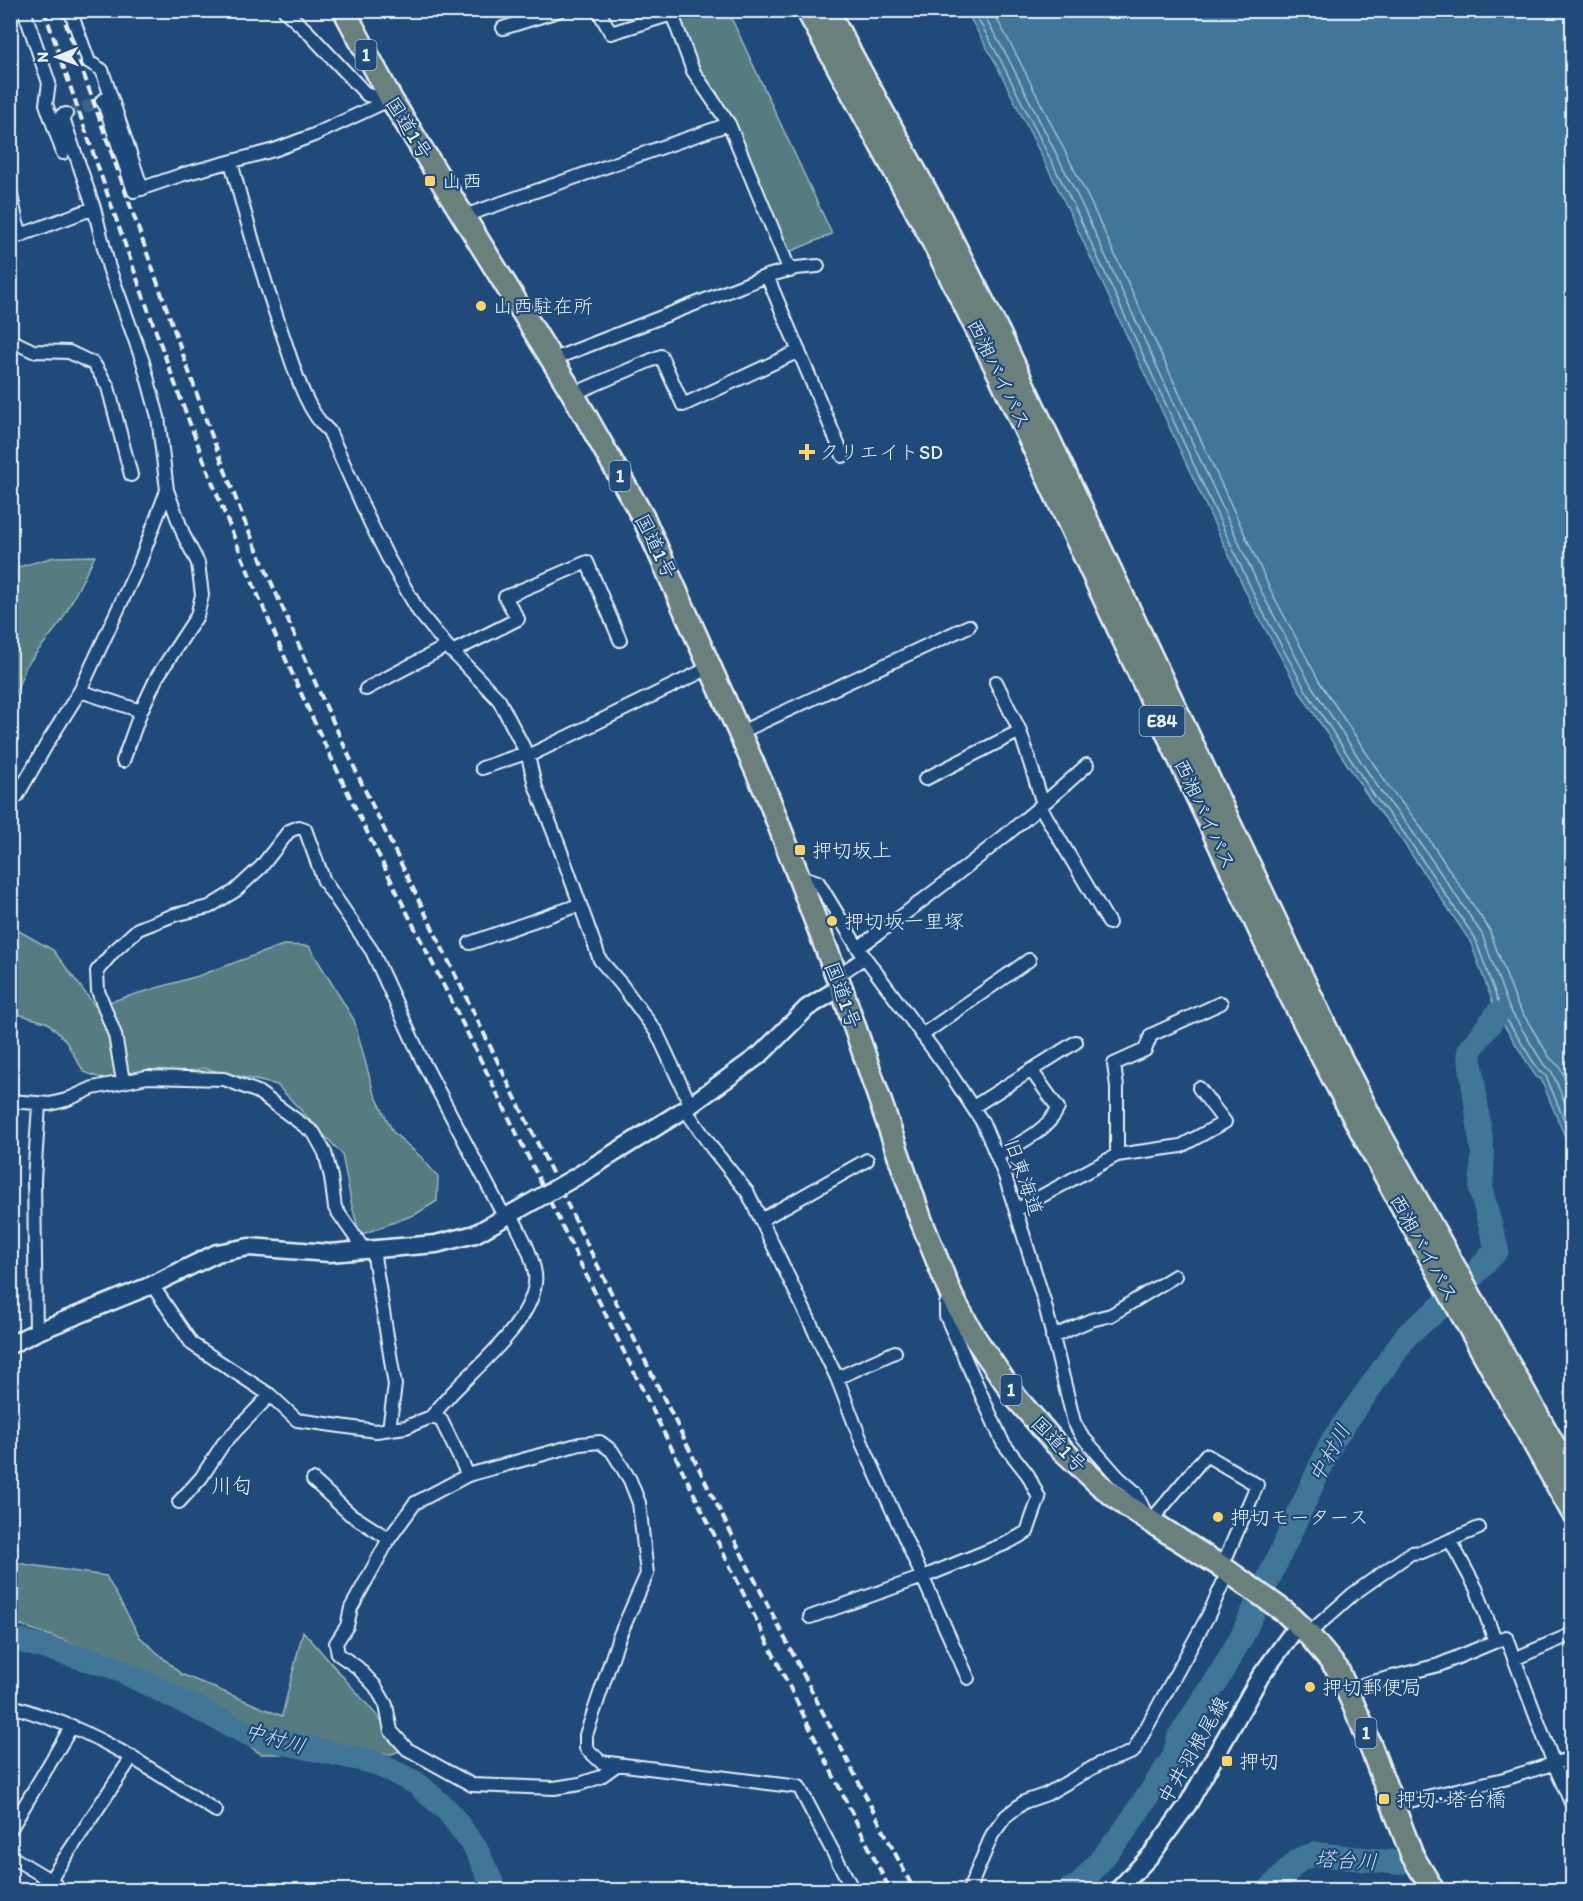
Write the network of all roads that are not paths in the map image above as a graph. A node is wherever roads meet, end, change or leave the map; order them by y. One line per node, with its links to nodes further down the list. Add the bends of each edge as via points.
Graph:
1 (24, 10): 14 (street, via 49,82 46,104)
2 (70, 10): 17 (street, via 89,63 102,70)
3 (284, 10): 10 (street, via 367,95)
4 (344, 10): 10 (highway, 国道1号 / 1)
5 (561, 10): 9 (street)
6 (598, 10): 13 (street, via 611,33 672,14 693,71)
7 (807, 10): 82 (highway, 西湘バイパス / E84, via 929,234 1004,384 1336,1086 1402,1209)
8 (828, 10): 82 (highway, 西湘バイパス / E84, via 1000,335 1340,1057)
9 (503, 28)
10 (391, 99): 15 (street, via 314,135); 19 (highway, 国道1号 / 1)
11 (102, 101): 17 (street)
12 (66, 114): 18 (street, via 62,115)
13 (729, 124): 19 (street); 22 (street)
14 (63, 153)
15 (231, 162): 17 (street); 33 (street, via 298,381 320,424 329,431 388,558 419,612)
16 (10, 190): 20 (street)
17 (138, 190)
18 (94, 208): 20 (street); 30 (street, via 109,268 144,362 158,417)
19 (464, 216): 26 (highway, 国道1号 / 1)
20 (16, 237)
21 (818, 266): 22 (street)
22 (790, 271): 23 (street)
23 (767, 276): 25 (street); 26 (street)
24 (10, 340): 29 (street, via 33,351 69,352 94,364 108,387)
25 (799, 351): 27 (street, via 683,405 661,356); 28 (street)
26 (551, 360): 27 (highway, 国道1号 / 1)
27 (573, 394): 34 (highway, 国道1号 / 1, via 644,519)
28 (843, 456)
29 (131, 475)
30 (167, 490): 37 (street, via 140,562); 38 (street, via 198,563 202,595 197,616 157,677)
31 (969, 626): 40 (street)
32 (620, 640): 33 (street, via 587,562 505,597 518,619)
33 (449, 649): 36 (street); 41 (street, via 500,700)
34 (711, 667): 40 (highway, 国道1号 / 1); 41 (street)
35 (996, 682): 39 (street)
36 (366, 689)
37 (80, 691): 38 (street); 46 (street)
38 (141, 711): 42 (street)
39 (1020, 731): 45 (street); 47 (street)
40 (741, 732): 48 (highway, 国道1号 / 1)
41 (527, 755): 44 (street); 49 (street)
42 (123, 761)
43 (1087, 765): 47 (street)
44 (482, 768)
45 (925, 779)
46 (17, 796)
47 (1042, 805): 50 (street); 52 (street)
48 (800, 879): 52 (street, 旧東海道, via 818,882); 54 (highway, 国道1号 / 1)
49 (579, 905): 51 (street); 63 (street, via 600,960 657,1033)
50 (1109, 924)
51 (470, 943)
52 (861, 953): 54 (street); 56 (street, 旧東海道)
53 (1029, 960): 56 (street)
54 (839, 982): 63 (street, via 761,1054); 74 (highway, 国道1号 / 1, via 921,1220)
55 (1221, 1003): 65 (street, via 1151,1035 1145,1050 1114,1064)
56 (922, 1035): 64 (street, 旧東海道)
57 (1076, 1042): 58 (street)
58 (1031, 1070): 64 (street); 66 (street, via 1058,1108 1055,1116 1030,1137)
59 (123, 1081): 62 (street); 69 (street, via 115,1035 98,991 98,971 138,930 174,915 209,908 235,891 261,867 289,831 305,829 324,881 372,951 421,1058); 71 (street, via 147,1077 224,1079 258,1092 314,1133 325,1153 335,1208)
60 (1199, 1088): 65 (street, via 1225,1122 1181,1146)
61 (10, 1101): 62 (street)
62 (39, 1105): 75 (street, via 34,1179)
63 (687, 1106): 69 (street, bridge); 70 (street, via 711,1148 748,1193)
64 (973, 1107): 66 (street, 旧東海道)
65 (1117, 1155): 68 (street)
66 (997, 1156): 68 (street, 旧東海道)
67 (867, 1160): 70 (street)
68 (1016, 1210): 76 (street, 旧東海道)
69 (511, 1214): 71 (street, via 475,1234 436,1244); 81 (street, via 529,1252 535,1275 534,1293 495,1352)
70 (761, 1220): 79 (street)
71 (369, 1250): 73 (street, via 328,1253 249,1247 217,1253); 83 (street, via 395,1385)
72 (1175, 1276): 76 (street, via 1111,1315)
73 (152, 1285): 75 (street); 80 (street, via 192,1344)
74 (952, 1297): 89 (highway, 国道1号 / 1, via 994,1368 1048,1435 1100,1485); 94 (street, via 946,1304 946,1316 1003,1443 1040,1498 1027,1532)
75 (36, 1332): 77 (street)
76 (1052, 1337): 89 (street, 旧東海道, via 1074,1422 1134,1492)
77 (10, 1345)
78 (895, 1352): 79 (street)
79 (837, 1378): 94 (street)
80 (270, 1395): 83 (street, via 297,1420 376,1431); 87 (street, via 222,1444 201,1478)
81 (431, 1417): 83 (street); 84 (street, via 441,1420)
82 (1532, 1423): 85 (highway, 西湘バイパス / E84); 88 (highway, 西湘バイパス / E84)
83 (389, 1429)
84 (468, 1475): 91 (street, via 415,1503); 106 (street, via 600,1442 612,1451 630,1480 639,1503 647,1574 619,1637 586,1735 586,1748 601,1762)
85 (1572, 1477)
86 (313, 1480): 91 (street, via 350,1514)
87 (179, 1502)
88 (1572, 1512)
89 (1150, 1522): 93 (highway, 国道1号 / 1); 93 (street, via 1206,1455 1257,1485)
90 (1479, 1528): 92 (street)
91 (389, 1539): 106 (street, via 336,1643 338,1654 375,1686 386,1705 391,1731 407,1749 472,1785 554,1788 600,1777)
92 (1450, 1540): 96 (street, via 1411,1553 1353,1594); 98 (street, via 1477,1590)
93 (1225, 1569): 96 (highway, 国道1号 / 1); 117 (street, via 1208,1616 1133,1752 1099,1764 1047,1794 1024,1802 1006,1816 992,1835)
94 (922, 1577): 95 (street); 100 (street)
95 (810, 1617)
96 (1297, 1624): 101 (highway, 国道1号 / 1, via 1338,1670); 118 (street, 中井羽根尾線, via 1260,1677 1188,1804 1152,1854)
97 (1571, 1638): 99 (street)
98 (1495, 1641): 99 (street, via 1506,1636); 101 (street, via 1440,1665 1365,1684)
99 (1514, 1659): 107 (street)
100 (968, 1678)
101 (1349, 1692): 108 (highway, 国道1号 / 1)
102 (12, 1709): 103 (street)
103 (72, 1726): 104 (street); 111 (street)
104 (132, 1757): 110 (street); 113 (street)
105 (1572, 1758): 107 (street)
106 (618, 1764): 116 (street, via 799,1787)
107 (1554, 1764): 108 (street); 109 (street)
108 (1392, 1805): 114 (highway, 国道1号 / 1, via 1412,1855)
109 (1572, 1805)
110 (216, 1811)
111 (10, 1830)
112 (10, 1856): 113 (street)
113 (50, 1880): 115 (street)
114 (1429, 1883)
115 (61, 1890)
116 (853, 1890)
117 (969, 1890)
118 (1118, 1890)

